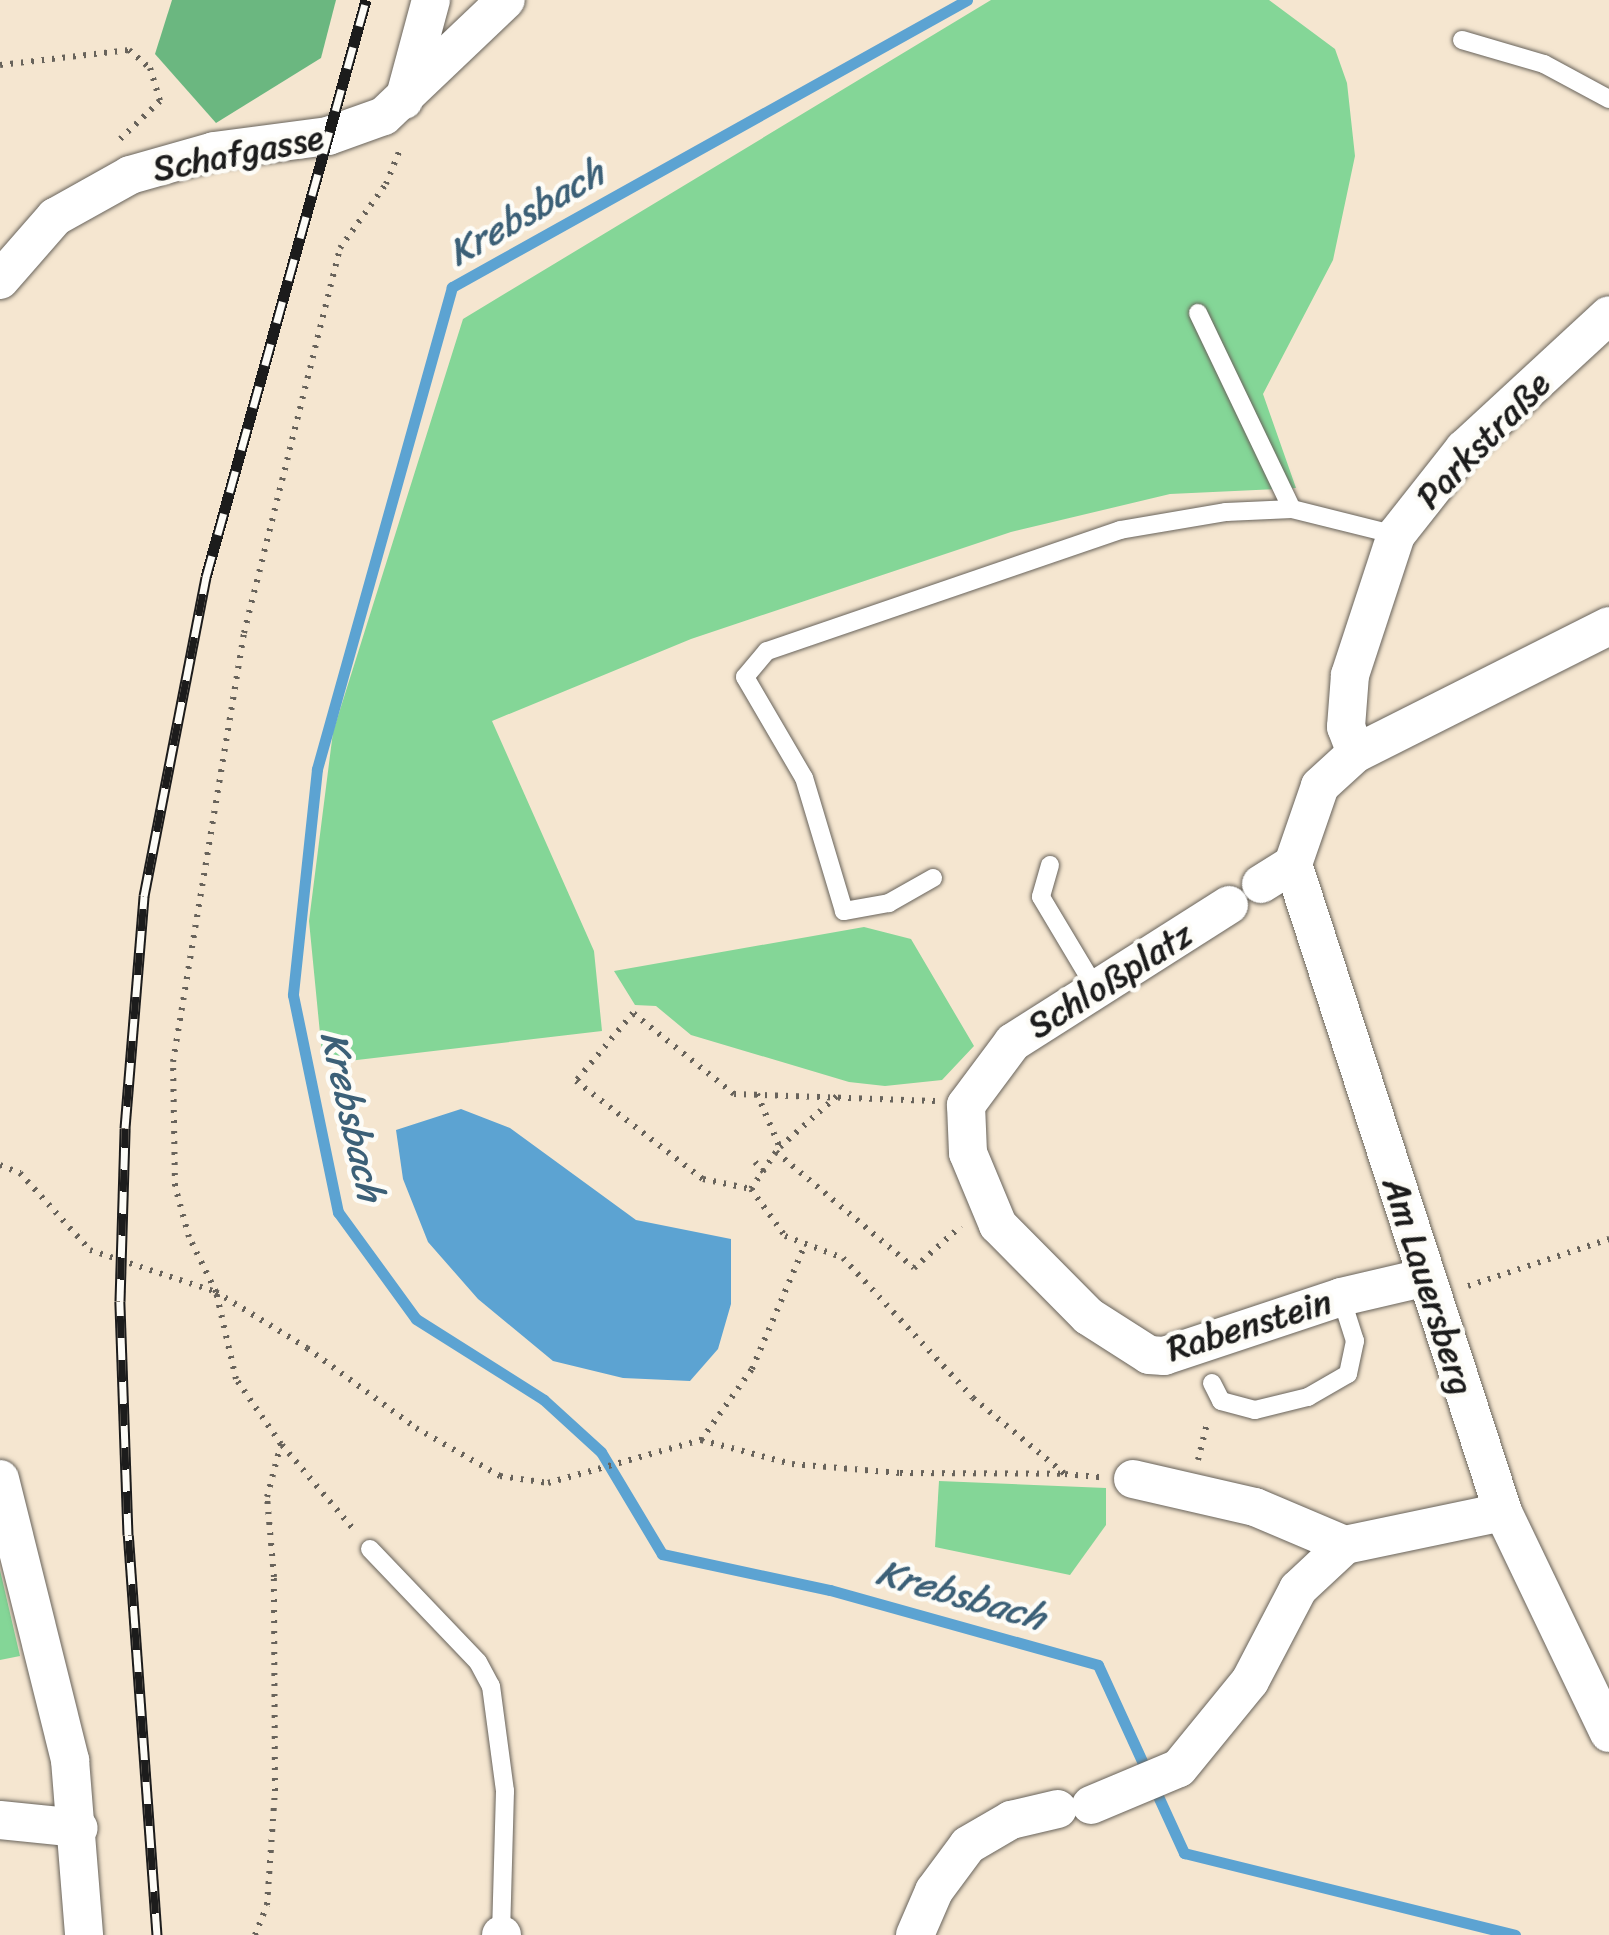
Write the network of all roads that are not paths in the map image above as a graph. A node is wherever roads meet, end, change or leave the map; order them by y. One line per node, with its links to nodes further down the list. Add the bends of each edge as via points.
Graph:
1 (431, 0): 5 (street)
2 (506, 0): 5 (street)
3 (1462, 40): 4 (lane, via 1544,64)
4 (1609, 98)
5 (403, 102): 6 (street, Schafgasse, via 328,136 214,151 120,180 55,217)
6 (0, 280)
7 (1198, 313): 9 (lane)
8 (1609, 315): 10 (street, Parkstraße, via 1464,449)
9 (1292, 509): 10 (lane); 15 (lane, via 1226,512 1120,530 767,651 745,677 804,778 844,911 890,903)
10 (1396, 534): 12 (street, Parkstraße, via 1350,676 1346,727)
11 (1609, 626): 12 (street)
12 (1356, 753): 13 (street, via 1320,786)
13 (1293, 864): 16 (street); 20 (street, Am Lauersberg)
14 (1050, 865): 18 (lane, via 1041,896)
15 (933, 878)
16 (1261, 884)
17 (1229, 905): 18 (street, Schloßplatz)
18 (1096, 989): 19 (street, Schloßplatz, via 1013,1042 966,1105 968,1154)
19 (998, 1225): 21 (street, Rabenstein, via 1088,1316 1149,1354 1182,1353)
20 (1427, 1277): 21 (street, Rabenstein); 25 (street, Am Lauersberg)
21 (1340, 1297): 22 (lane, via 1355,1341 1348,1374 1308,1398 1254,1410 1221,1401)
22 (1212, 1383)
23 (0, 1479): 30 (street, via 66,1737)
24 (1132, 1480): 26 (street, via 1254,1507)
25 (1503, 1512): 26 (street); 28 (street, Am Lauersberg)
26 (1345, 1544): 33 (street, via 1298,1589 1250,1681 1179,1768 1092,1802 1011,1820 968,1845 934,1891)
27 (370, 1549): 32 (lane, via 478,1662 491,1686 505,1791)
28 (1609, 1733)
29 (0, 1820): 30 (street)
30 (79, 1828): 31 (street)
31 (84, 1935)
32 (502, 1935)
33 (915, 1935)

